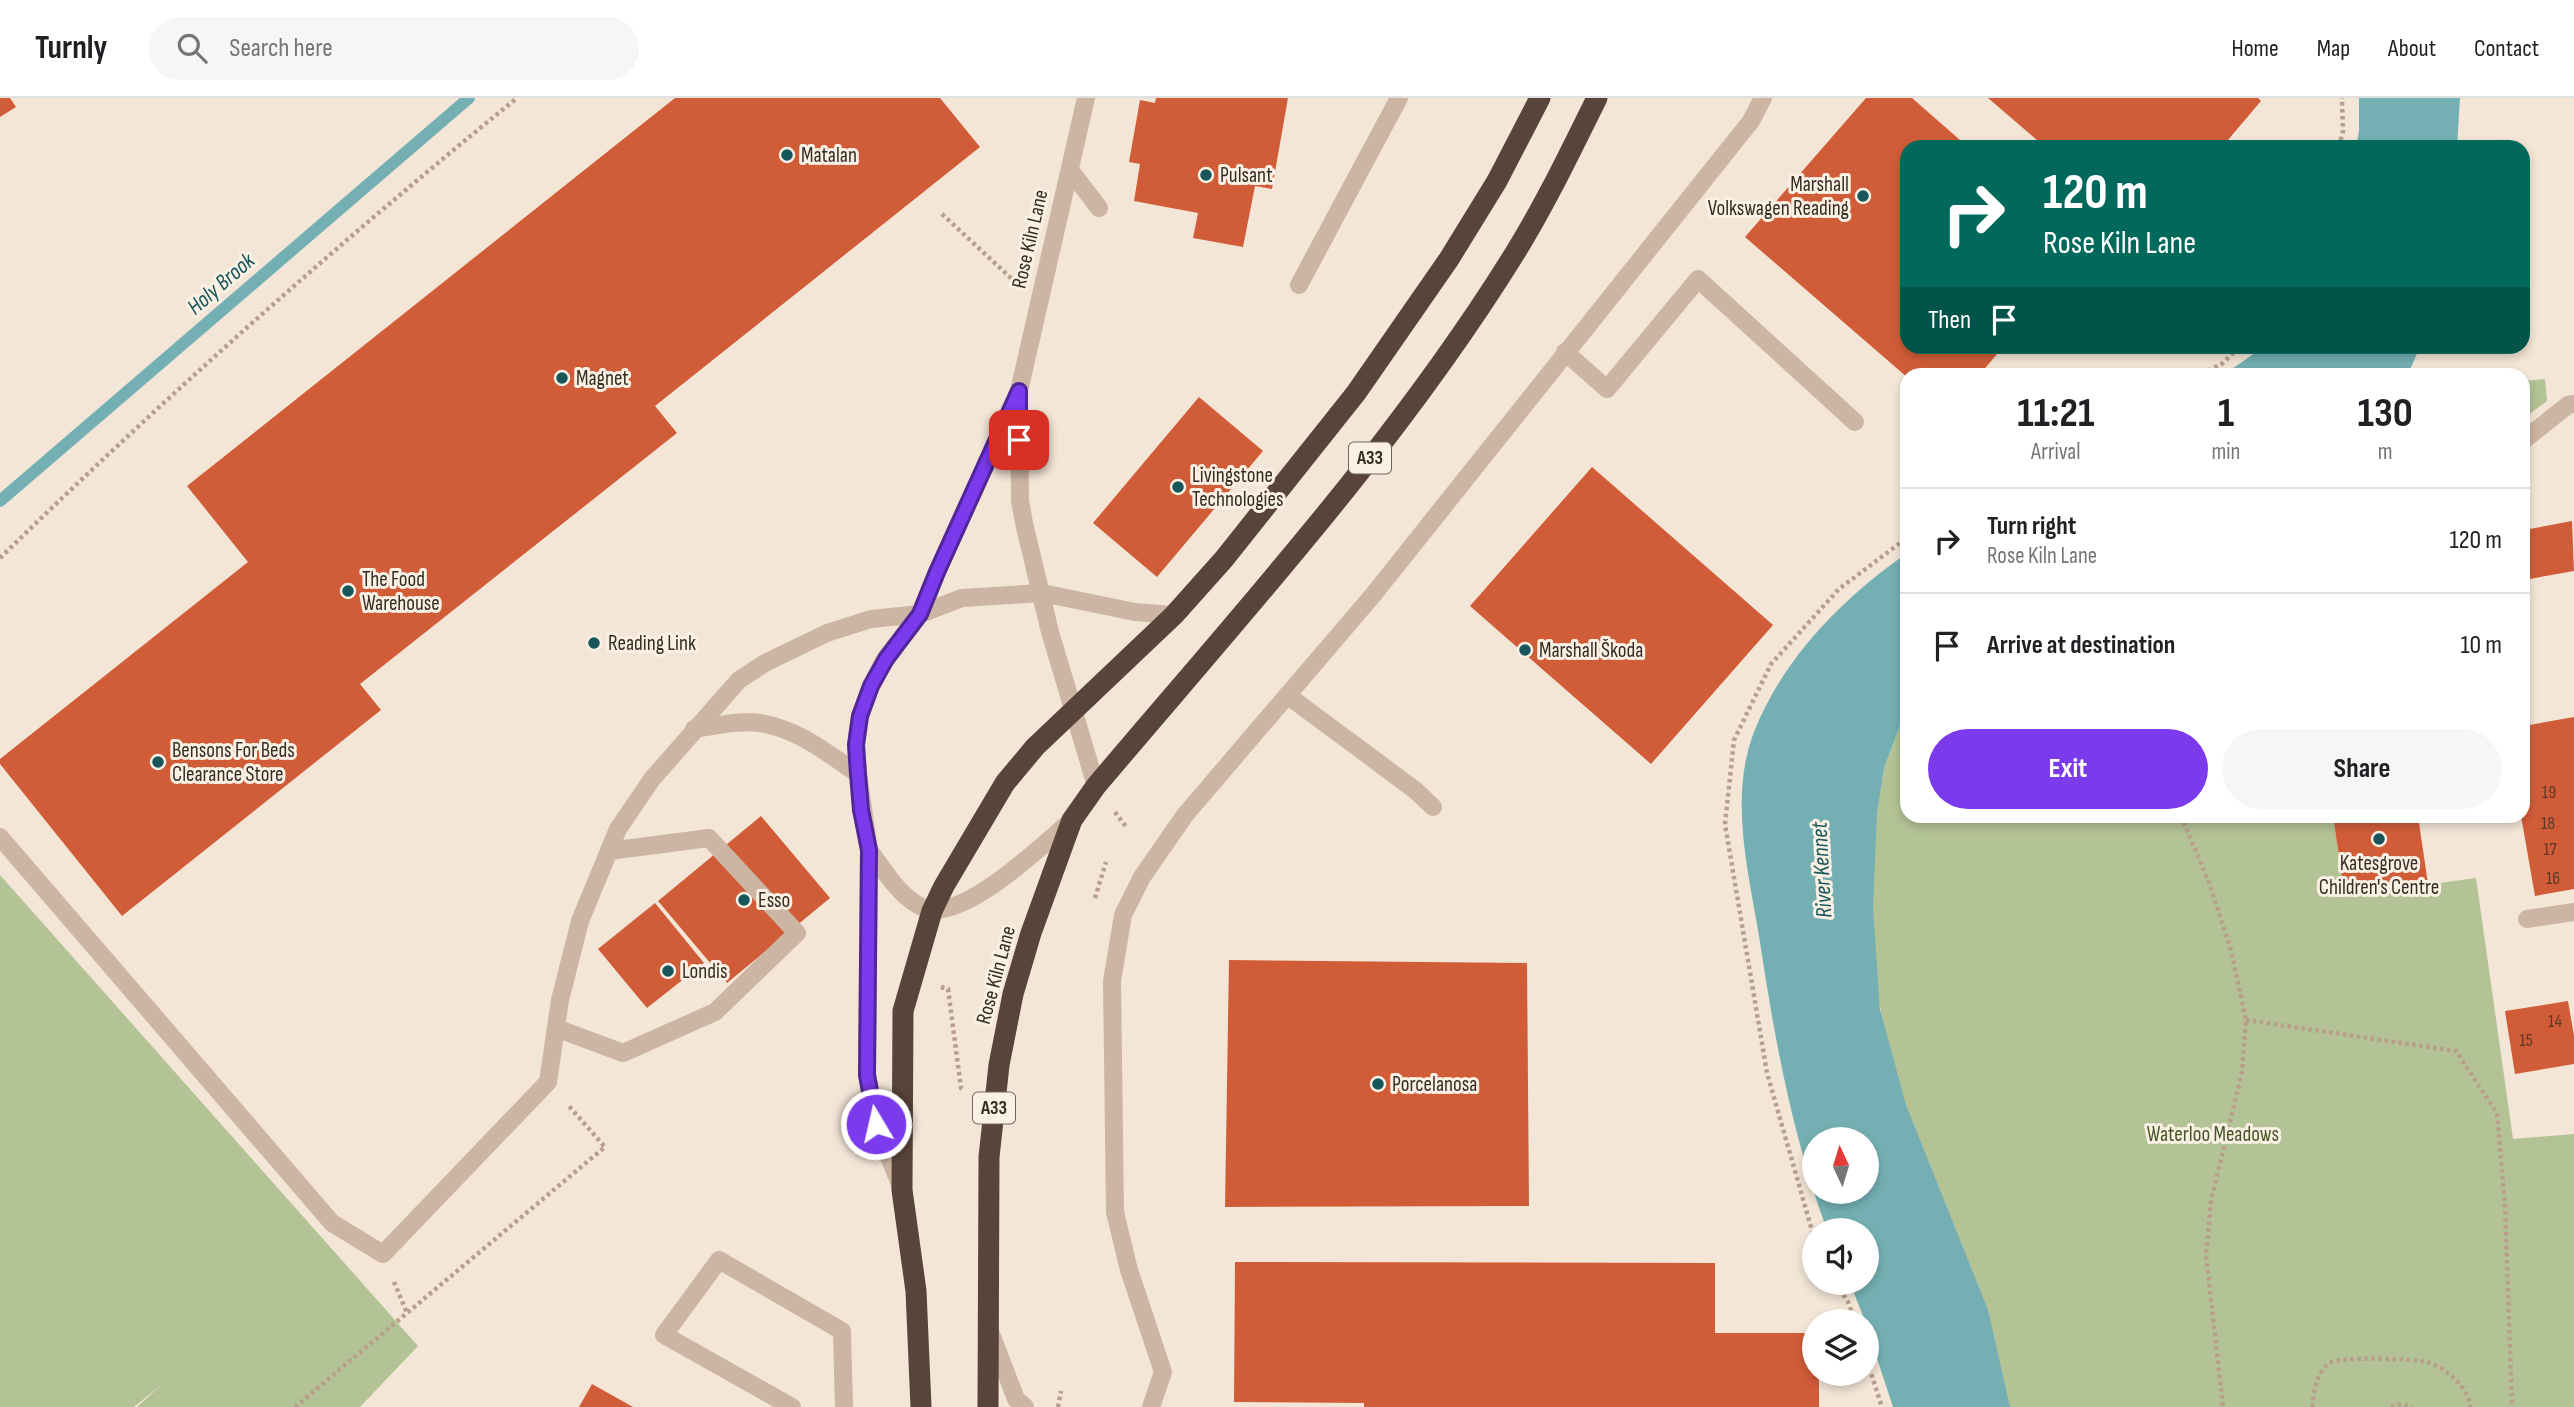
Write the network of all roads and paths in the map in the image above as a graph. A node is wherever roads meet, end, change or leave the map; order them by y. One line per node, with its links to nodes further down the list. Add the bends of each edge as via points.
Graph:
1 (517, 98): 22 (path, via 272,305)
2 (1086, 98): 9 (street, Rose Kiln Lane)
3 (1399, 98): 13 (street)
4 (1540, 98): 25 (highway, A33, via 1449,259 1356,393)
5 (1597, 98): 30 (highway, A33, via 1515,254 1409,408 1287,563)
6 (1763, 98): 14 (street, via 1751,121)
7 (2342, 98): 8 (path)
8 (2341, 140)
9 (1070, 170): 10 (street); 17 (street, Rose Kiln Lane)
10 (1099, 208)
11 (942, 214): 12 (path)
12 (1018, 284)
13 (1299, 285)
14 (1565, 352): 19 (street, via 1607,389 1698,279); 26 (street)
15 (2231, 354): 16 (path)
16 (2213, 368)
17 (1019, 391): 23 (street, Rose Kiln Lane, via 1020,501); 24 (street, Rose Kiln Lane)
18 (2574, 404): 20 (street)
19 (1855, 422)
20 (2530, 435)
21 (1900, 543): 46 (path, via 1839,589 1771,664 1734,740 1726,824 1742,930 1767,1073)
22 (0, 558)
23 (1042, 593): 24 (street, via 962,598); 25 (street); 27 (street, Rose Kiln Lane)
24 (920, 614): 28 (street, via 872,619 802,643 739,680); 29 (street, Rose Kiln Lane, via 871,686 860,716)
25 (1174, 615): 27 (highway, A33)
26 (1287, 695): 31 (street); 57 (street, via 1185,815 1142,877 1122,921 1112,981 1115,1212 1163,1373)
27 (1073, 710): 30 (street, Rose Kiln Lane); 37 (highway, A33, via 1004,783)
28 (694, 729): 29 (street, via 759,723 785,729); 36 (street, via 652,779 618,829)
29 (858, 774): 35 (street, Rose Kiln Lane)
30 (1097, 786): 32 (highway, A33)
31 (1433, 807)
32 (1072, 820): 37 (street, via 982,894 950,909); 47 (highway, Rose Kiln Lane / A33, via 1024,957 999,1065 989,1157)
33 (2184, 823): 41 (path, via 2231,950)
34 (0, 837): 43 (street, via 332,1223 383,1254)
35 (869, 850): 37 (street, Rose Kiln Lane, via 906,897); 45 (street, Rose Kiln Lane, via 867,1075 876,1124)
36 (609, 851): 42 (street, via 580,921); 42 (street, via 709,838 797,933 715,1012 623,1054)
37 (932, 911): 45 (highway, A33, via 903,1011)
38 (2574, 912): 39 (street)
39 (2527, 919)
40 (947, 989): 44 (path)
41 (2246, 1020): 59 (path, via 2242,1072 2211,1202 2206,1255); 64 (path, via 2456,1051 2497,1113)
42 (555, 1028): 43 (street)
43 (548, 1082): 50 (path, via 604,1147)
44 (961, 1088)
45 (902, 1190): 53 (highway, Rose Kiln Lane / A33, via 916,1291)
46 (1808, 1218)
47 (988, 1327): 54 (highway, Rose Kiln Lane / A33); 55 (street, via 1016,1399)
48 (1875, 1386): 58 (path)
49 (1061, 1391): 56 (path)
50 (295, 1407)
51 (792, 1407): 52 (street, via 664,1335 719,1260 842,1331)
52 (844, 1407)
53 (921, 1407)
54 (988, 1407)
55 (1025, 1407)
56 (1058, 1407)
57 (1151, 1407)
58 (1882, 1407)
59 (2223, 1407)
60 (2312, 1407): 63 (path, via 2318,1375 2332,1361 2357,1357 2427,1362 2451,1374 2470,1399)
61 (2391, 1407): 62 (path)
62 (2412, 1407)
63 (2470, 1407)
64 (2512, 1407)

